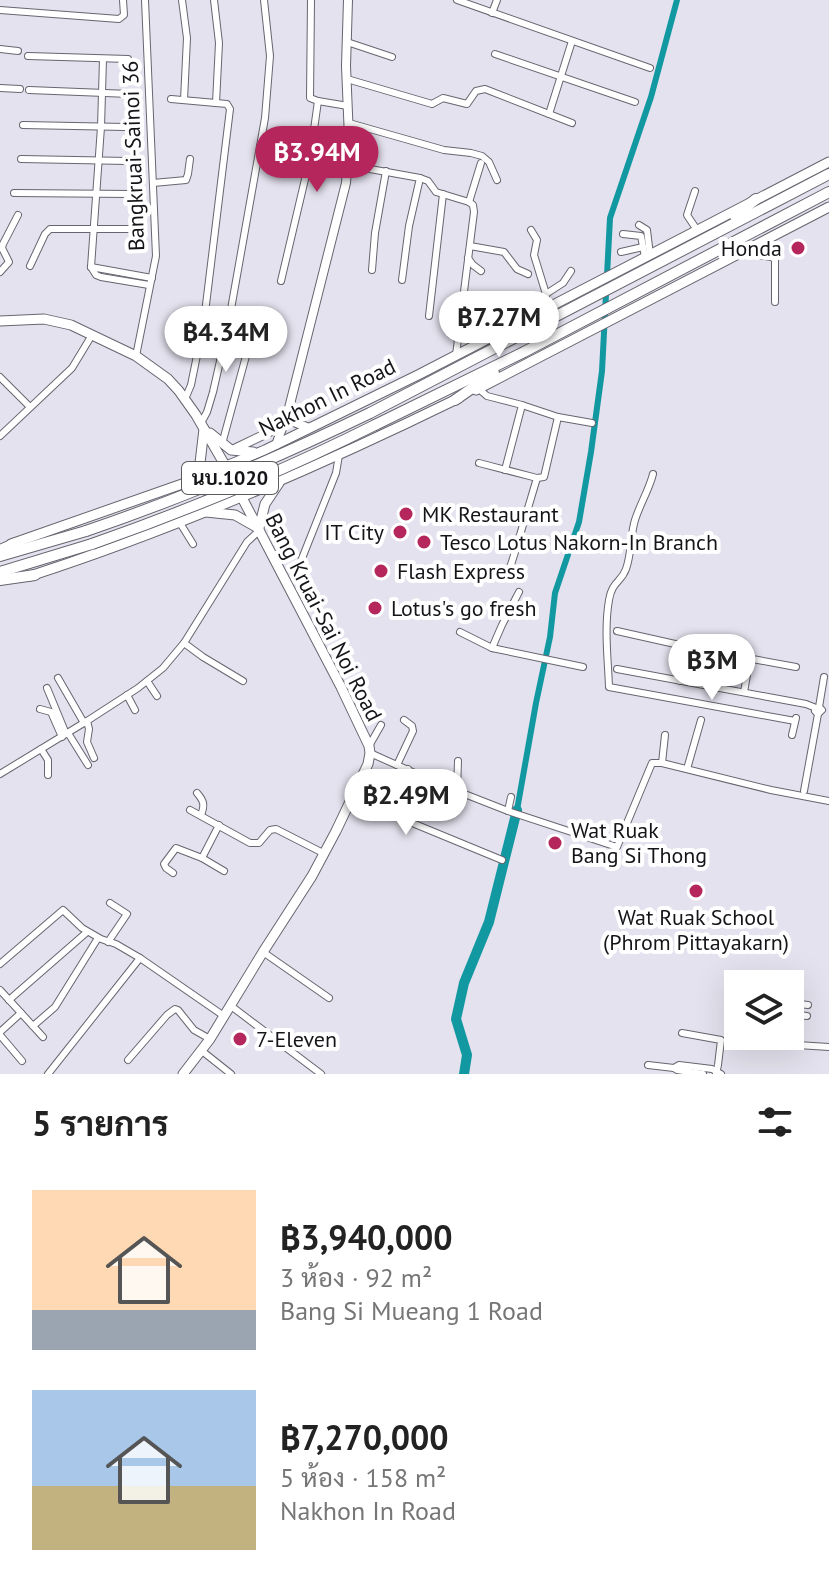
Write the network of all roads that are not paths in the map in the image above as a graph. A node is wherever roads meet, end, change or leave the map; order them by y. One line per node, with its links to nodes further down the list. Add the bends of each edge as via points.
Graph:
1 (123, 0): 10 (street, via 124,15 119,19)
2 (145, 0): 52 (street, Bangkruai-Sainoi 36)
3 (182, 0): 30 (street, via 187,48)
4 (214, 0): 33 (street, via 219,43)
5 (264, 0): 103 (street, via 270,56 265,118 228,326)
6 (311, 0): 31 (street, via 309,91)
7 (348, 0): 13 (street)
8 (457, 0): 11 (street)
9 (497, 0): 11 (street)
10 (0, 10)
11 (492, 13): 12 (street)
12 (572, 41): 21 (street); 22 (street)
13 (347, 42): 18 (street); 23 (street)
14 (0, 49): 15 (street)
15 (18, 51)
16 (495, 54): 22 (street)
17 (28, 56): 19 (street)
18 (392, 57)
19 (103, 59): 20 (street); 27 (street)
20 (128, 59)
21 (650, 68)
22 (561, 77): 32 (street); 35 (street)
23 (347, 79): 34 (street); 35 (street, via 432,104 443,98 467,104 476,91 485,89)
24 (0, 88): 25 (street)
25 (20, 89)
26 (29, 90): 27 (street)
27 (102, 93): 28 (street); 39 (street)
28 (130, 94)
29 (171, 99): 30 (street)
30 (184, 100): 33 (street)
31 (318, 101): 34 (street); 83 (street)
32 (635, 102)
33 (216, 103): 96 (street, via 230,109 204,321)
34 (348, 106): 36 (street)
35 (549, 114): 37 (street)
36 (349, 123): 47 (street); 51 (street, via 482,156)
37 (572, 123)
38 (23, 125): 39 (street)
39 (101, 127): 40 (street); 43 (street)
40 (125, 127)
41 (21, 159): 43 (street)
42 (190, 159): 52 (street, via 186,180)
43 (98, 161): 44 (street); 56 (street)
44 (128, 161)
45 (829, 162): 59 (main road, Nakhon In Road / นบ.1020)
46 (481, 163): 60 (street)
47 (348, 165): 48 (street); 100 (street)
48 (386, 171): 50 (street); 76 (street)
49 (829, 174): 69 (main road, Nakhon In Road / นบ.1020)
50 (420, 178): 58 (street); 81 (street)
51 (497, 180)
52 (153, 183): 82 (street, Bangkruai-Sainoi 36, via 156,256)
53 (695, 191): 67 (street, via 687,215)
54 (829, 192): 91 (main road, Nakhon In Road / นบ.1020)
55 (14, 193): 56 (street)
56 (95, 194): 57 (street); 64 (street)
57 (131, 194)
58 (443, 194): 60 (street); 88 (street)
59 (756, 199): 67 (main road, Nakhon In Road / นบ.1020); 69 (main road)
60 (470, 202): 70 (street)
61 (829, 207): 71 (main road, นบ.1020)
62 (18, 215): 79 (street, via 3,244 9,262)
63 (639, 225): 73 (street, via 647,230)
64 (94, 229): 65 (street); 75 (street, via 48,230); 82 (street, via 91,267)
65 (135, 229)
66 (531, 230): 84 (street)
67 (697, 230): 73 (main road, Nakhon In Road / นบ.1020)
68 (623, 234): 73 (street, via 641,236)
69 (712, 234): 125 (main road, Nakhon In Road / นบ.1020, bridge, via 262,464 86,531)
70 (470, 246): 74 (street); 80 (street, via 504,252)
71 (752, 247): 85 (street, via 755,255 775,260); 95 (main road, นบ.1020)
72 (621, 252): 73 (street)
73 (646, 253): 86 (main road, Nakhon In Road / นบ.1020)
74 (468, 258): 77 (street); 92 (street)
75 (30, 266)
76 (372, 270)
77 (481, 271)
78 (571, 271): 84 (street)
79 (0, 272)
80 (528, 274)
81 (402, 280)
82 (151, 281): 93 (street, Bangkruai-Sainoi 36)
83 (281, 281)
84 (546, 294): 86 (street)
85 (775, 302)
86 (545, 309): 92 (main road, Nakhon In Road / นบ.1020)
87 (258, 312): 108 (street)
88 (429, 316)
89 (0, 321): 90 (main road, Bang Kruai-Sai Noi Road, via 55,320)
90 (92, 335): 93 (main road, Bang Kruai-Sai Noi Road); 99 (street, via 72,368)
91 (524, 352): 97 (main road); 127 (main road, Nakhon In Road / นบ.1020, bridge, via 227,494)
92 (456, 355): 105 (main road, Nakhon In Road / นบ.1020)
93 (136, 356): 96 (main road, Bang Kruai-Sai Noi Road)
94 (0, 377): 99 (street)
95 (479, 389): 97 (main road, นบ.1020); 98 (street)
96 (185, 399): 103 (main road, Bang Kruai-Sai Noi Road)
97 (455, 400): 110 (main road, นบ.1020)
98 (522, 405): 101 (street); 113 (street)
99 (30, 407): 106 (street)
100 (288, 412): 104 (street); 105 (street, via 294,422)
101 (558, 417): 102 (street); 115 (street, via 545,476)
102 (592, 423)
103 (203, 426): 108 (main road); 112 (main road, Bang Kruai-Sai Noi Road); 117 (main road, via 200,463)
104 (282, 426): 107 (street); 108 (street)
105 (309, 428): 107 (main road, Nakhon In Road / นบ.1020)
106 (2, 431)
107 (276, 445): 109 (main road, Nakhon In Road / นบ.1020)
108 (227, 447): 109 (main road)
109 (262, 451): 112 (main road, Nakhon In Road / นบ.1020); 116 (main road, via 258,475)
110 (339, 455): 116 (main road, นบ.1020); 129 (street)
111 (479, 463): 113 (street)
112 (226, 467): 117 (main road, Nakhon In Road / นบ.1020); 118 (main road, Bang Kruai-Sai Noi Road)
113 (505, 470): 115 (street)
114 (653, 474): 159 (street, via 634,522 625,572 609,601 609,687 795,719)
115 (537, 478): 126 (street)
116 (282, 481): 118 (main road, นบ.1020); 121 (main road, via 265,504)
117 (185, 483): 119 (main road, via 208,492); 122 (main road, Nakhon In Road / นบ.1020)
118 (242, 497): 119 (main road, นบ.1020); 121 (main road, Bang Kruai-Sai Noi Road)
119 (206, 512): 120 (main road, นบ.1020); 121 (main road, via 233,515)
120 (180, 523): 123 (street); 128 (main road, นบ.1020)
121 (260, 529): 134 (street); 161 (main road, Bang Kruai-Sai Noi Road)
122 (16, 543): 124 (main road)
123 (193, 544)
124 (0, 548)
125 (0, 556)
126 (509, 571)
127 (0, 572)
128 (35, 575): 130 (main road)
129 (295, 576)
130 (0, 582)
131 (519, 592): 135 (street)
132 (617, 631): 145 (street, via 684,646)
133 (460, 632): 135 (street)
134 (184, 643): 143 (street); 144 (street)
135 (492, 648): 138 (street)
136 (731, 655): 137 (street)
137 (750, 658): 139 (street); 147 (street)
138 (583, 667)
139 (796, 667)
140 (617, 669): 145 (street)
141 (824, 677): 152 (street)
142 (58, 678): 155 (street)
143 (147, 681): 148 (street); 149 (street)
144 (243, 681)
145 (680, 681): 147 (street)
146 (47, 688): 157 (street)
147 (744, 692): 152 (street)
148 (127, 695): 151 (street); 155 (street)
149 (157, 696)
150 (40, 709): 157 (street, via 51,712)
151 (135, 710)
152 (821, 710): 172 (street)
153 (404, 720): 166 (street, via 413,731)
154 (701, 720): 168 (street)
155 (86, 722): 157 (street); 162 (street)
156 (381, 725): 161 (street)
157 (65, 734): 160 (street); 165 (street)
158 (665, 735): 164 (street)
159 (792, 735)
160 (41, 749): 169 (street); 170 (street)
161 (369, 749): 166 (street); 180 (main road, Bang Kruai-Sai Noi Road, via 368,764)
162 (94, 758)
163 (458, 761): 171 (street)
164 (662, 763): 168 (street); 177 (street, via 652,763 617,847)
165 (88, 765)
166 (397, 765): 167 (street)
167 (408, 769): 171 (street); 182 (street, via 388,813)
168 (687, 769): 175 (street)
169 (0, 774)
170 (48, 775)
171 (457, 791): 177 (street)
172 (804, 791)
173 (197, 793): 178 (street, via 203,800)
174 (511, 797): 177 (street)
175 (829, 801)
176 (190, 810): 178 (street)
177 (509, 811)
178 (201, 815): 179 (street)
179 (219, 825): 180 (street, via 255,844 276,829); 181 (street)
180 (325, 854): 189 (main road, Bang Kruai-Sai Noi Road)
181 (202, 858): 183 (street); 184 (street, via 176,848 164,864)
182 (502, 860)
183 (224, 871)
184 (173, 873)
185 (110, 903): 188 (street, via 127,914)
186 (87, 932): 187 (street); 191 (street, via 63,910); 194 (street)
187 (98, 938): 188 (street); 202 (street, via 55,1007)
188 (108, 942): 190 (street)
189 (263, 952): 193 (street); 197 (main road, Bang Kruai-Sai Noi Road)
190 (140, 958): 199 (street); 215 (street)
191 (0, 964)
192 (0, 990): 194 (street)
193 (329, 998)
194 (9, 1000): 198 (street)
195 (804, 1005): 196 (street)
196 (808, 1005)
197 (231, 1006): 199 (main road, Bang Kruai-Sai Noi Road); 218 (street)
198 (21, 1013): 202 (street); 204 (street)
199 (224, 1016): 206 (main road, Bang Kruai-Sai Noi Road)
200 (804, 1016): 201 (street)
201 (807, 1016)
202 (33, 1026): 205 (street)
203 (682, 1033): 214 (street, via 721,1040)
204 (0, 1034): 211 (street)
205 (43, 1037)
206 (210, 1039): 209 (main road, Bang Kruai-Sai Noi Road); 210 (street, via 175,1009)
207 (804, 1045): 208 (street)
208 (829, 1047)
209 (202, 1051): 216 (main road, Bang Kruai-Sai Noi Road); 217 (street)
210 (128, 1060)
211 (22, 1061)
212 (648, 1065): 213 (street)
213 (674, 1068): 214 (street); 219 (street)
214 (718, 1073)
215 (48, 1074)
216 (183, 1074)
217 (231, 1074)
218 (321, 1074)
219 (703, 1074)

